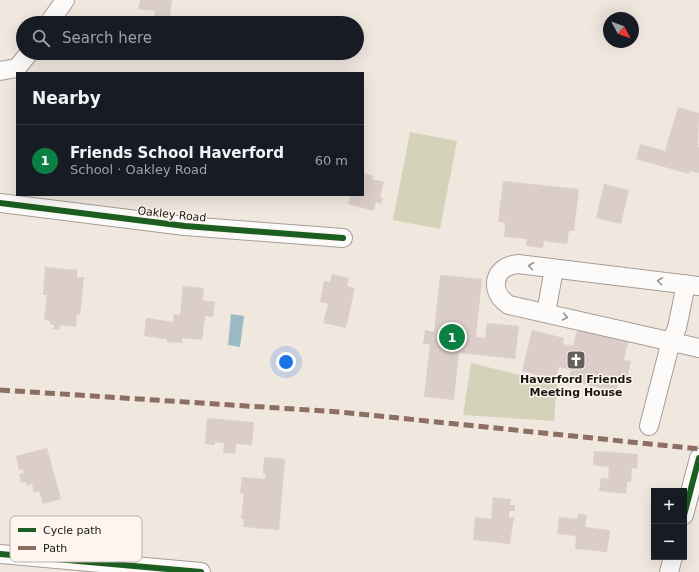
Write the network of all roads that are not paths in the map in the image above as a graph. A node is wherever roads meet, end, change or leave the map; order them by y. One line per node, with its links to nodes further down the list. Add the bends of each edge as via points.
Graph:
1 (65, 0): 2 (street)
2 (54, 16)
3 (23, 60): 4 (street, via 17,68)
4 (0, 71)
5 (0, 203): 6 (street, Oakley Road, via 185,226)
6 (343, 238)
7 (554, 269): 8 (street, one-way to 7); 9 (street); 9 (street, one-way to 9, via 511,265 504,268 497,278 496,291 509,305)
8 (692, 285): 10 (street)
9 (546, 313): 10 (street, one-way to 10)
10 (671, 341): 11 (street); 12 (street)
11 (699, 348)
12 (649, 426)
13 (699, 458): 14 (street)
14 (687, 504)
15 (0, 554): 16 (street)
16 (10, 555)
17 (672, 560): 20 (street)
18 (89, 562): 19 (street)
19 (201, 572)
20 (669, 572)

